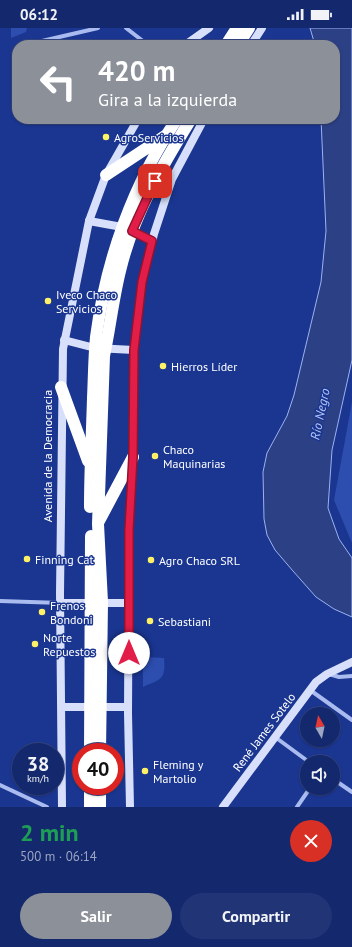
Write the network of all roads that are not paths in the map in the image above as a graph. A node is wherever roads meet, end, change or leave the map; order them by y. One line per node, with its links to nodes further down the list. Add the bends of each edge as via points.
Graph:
1 (98, 28): 7 (street)
2 (126, 28): 8 (street)
3 (209, 28): 9 (street)
4 (237, 28): 10 (highway)
5 (249, 28): 11 (highway)
6 (262, 28): 12 (street)
7 (46, 40)
8 (142, 40)
9 (193, 40)
10 (229, 40)
11 (241, 40)
12 (254, 40)
13 (135, 124): 18 (street, Avenida de la Democracia)
14 (174, 124): 17 (highway)
15 (188, 124): 20 (highway)
16 (201, 124): 21 (street, via 172,179)
17 (166, 136): 18 (highway); 20 (highway, via 139,187)
18 (106, 175): 19 (street, Avenida de la Democracia)
19 (89, 220): 20 (street); 22 (street, Avenida de la Democracia)
20 (127, 229): 21 (street); 23 (highway)
21 (152, 241): 24 (street, via 142,282)
22 (64, 340): 23 (street); 25 (street, Avenida de la Democracia)
23 (100, 349): 24 (street); 27 (highway); 28 (highway)
24 (134, 350): 26 (street)
25 (61, 387): 27 (highway); 31 (street, Avenida de la Democracia)
26 (133, 457): 28 (highway); 32 (street)
27 (90, 466): 30 (highway)
28 (98, 524): 30 (highway)
29 (0, 601): 31 (street)
30 (96, 601): 31 (street); 32 (street); 39 (highway)
31 (61, 602): 37 (street, Avenida de la Democracia)
32 (129, 603): 38 (street)
33 (352, 662): 34 (street, René James Sotelo)
34 (327, 674): 35 (street); 36 (street, René James Sotelo)
35 (352, 676)
36 (310, 690): 40 (street); 41 (street, René James Sotelo)
37 (62, 707): 39 (street); 52 (street, Avenida de la Democracia)
38 (128, 707): 39 (street); 55 (street)
39 (95, 708): 42 (highway); 43 (highway)
40 (352, 720)
41 (274, 737): 44 (street); 56 (street, René James Sotelo)
42 (91, 743)
43 (99, 743)
44 (300, 756)
45 (340, 784): 47 (street)
46 (0, 785): 51 (street)
47 (352, 792)
48 (90, 795): 53 (highway)
49 (100, 795): 54 (highway)
50 (305, 795): 57 (street)
51 (48, 807)
52 (62, 807)
53 (90, 807)
54 (100, 807)
55 (130, 807)
56 (224, 807)
57 (297, 807)

